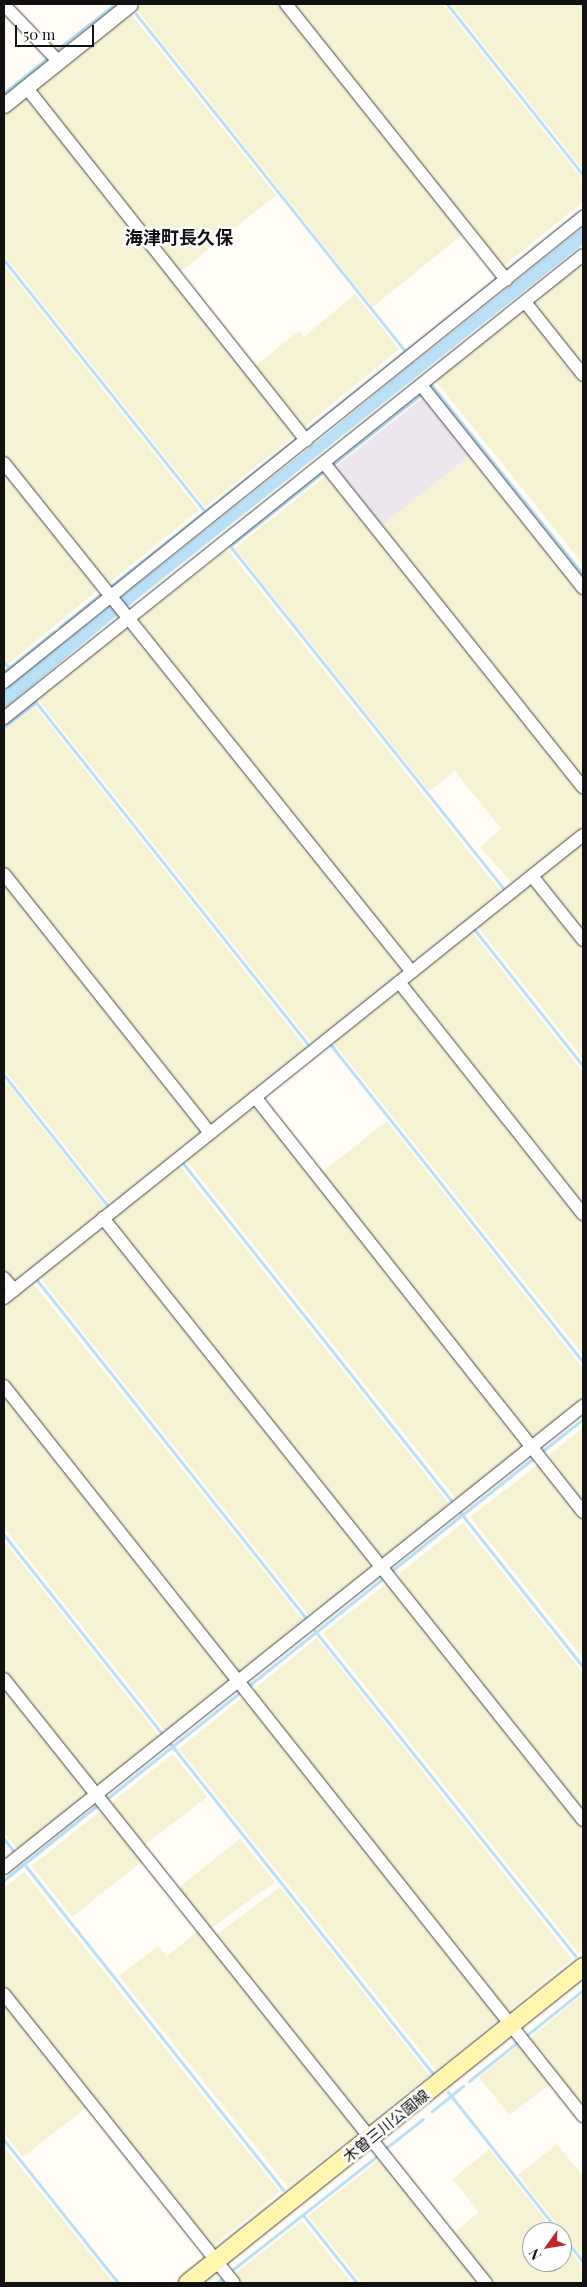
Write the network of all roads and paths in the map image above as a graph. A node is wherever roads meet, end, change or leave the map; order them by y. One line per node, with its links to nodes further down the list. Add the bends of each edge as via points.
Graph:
1 (130, 4): 4 (street)
2 (286, 4): 9 (street)
3 (4, 5): 4 (street)
4 (58, 61): 5 (street)
5 (26, 87): 6 (street); 13 (street)
6 (4, 105)
7 (583, 217): 9 (street)
8 (583, 255): 10 (street)
9 (506, 280): 13 (street)
10 (525, 302): 11 (street); 12 (street)
11 (583, 375)
12 (426, 381): 15 (street); 16 (street)
13 (306, 440): 17 (street)
14 (4, 463): 17 (street)
15 (324, 463): 18 (street); 21 (street)
16 (583, 588)
17 (110, 598): 18 (street); 19 (street)
18 (126, 616): 20 (street); 26 (street)
19 (4, 682)
20 (4, 718)
21 (583, 787)
22 (583, 835): 24 (street)
23 (4, 874): 29 (street)
24 (532, 876): 25 (street); 26 (street)
25 (583, 940)
26 (412, 972): 27 (street)
27 (399, 982): 28 (street); 30 (street)
28 (255, 1097): 29 (street); 36 (street)
29 (210, 1133): 31 (street)
30 (583, 1214)
31 (103, 1218): 33 (street); 38 (street)
32 (4, 1278): 33 (street)
33 (9, 1294)
34 (4, 1386): 40 (street)
35 (583, 1406): 36 (street)
36 (535, 1452): 37 (street); 38 (street)
37 (583, 1512)
38 (385, 1572): 40 (street); 42 (street)
39 (4, 1679): 41 (street)
40 (241, 1687): 41 (street); 46 (street)
41 (100, 1800): 43 (street); 48 (street)
42 (583, 1820)
43 (4, 1868)
44 (583, 1967): 46 (main road, 木曽三川公園線)
45 (4, 1994): 49 (street)
46 (511, 2026): 47 (street); 48 (main road, 木曽三川公園線)
47 (583, 2116)
48 (371, 2138): 49 (main road, 木曽三川公園線); 52 (street)
49 (216, 2261): 50 (main road, 木曽三川公園線); 51 (street)
50 (188, 2283)
51 (234, 2283)
52 (486, 2283)

